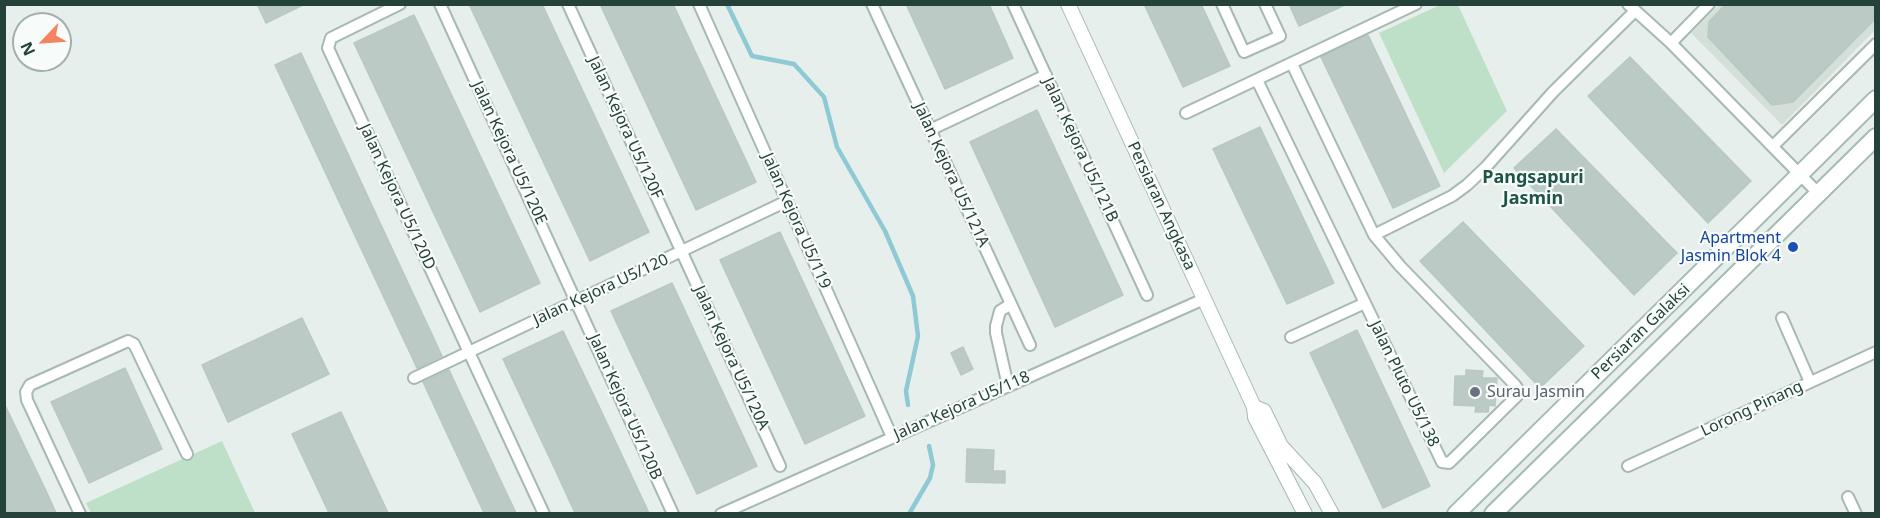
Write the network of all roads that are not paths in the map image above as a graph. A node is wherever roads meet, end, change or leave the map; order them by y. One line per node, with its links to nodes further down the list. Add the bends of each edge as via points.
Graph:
1 (400, 4): 36 (street, Jalan Kejora U5/120D, via 331,38 328,48)
2 (440, 4): 30 (street, Jalan Kejora U5/120E)
3 (568, 4): 27 (street, Jalan Kejora U5/120F)
4 (699, 4): 25 (street, Jalan Kejora U5/119)
5 (872, 4): 20 (street, Jalan Kejora U5/121A)
6 (1013, 4): 16 (street, Jalan Kejora U5/121B)
7 (1068, 4): 29 (street, Persiaran Angkasa)
8 (1222, 4): 9 (street, via 1244,52 1280,36)
9 (1265, 4)
10 (1416, 4): 15 (street)
11 (1709, 4): 13 (street)
12 (1632, 8): 13 (street); 26 (street, via 1467,185)
13 (1671, 43): 22 (street)
14 (1875, 44): 22 (street)
15 (1292, 64): 17 (street); 26 (street, Jalan Pluto U5/138)
16 (1046, 75): 20 (street); 28 (street, Jalan Kejora U5/121B)
17 (1257, 80): 19 (street); 31 (street, Jalan Pluto U5/138)
18 (1875, 99): 23 (main road, Persiaran Galaksi)
19 (1186, 113)
20 (930, 130): 32 (street, Jalan Kejora U5/121A)
21 (1875, 137): 24 (main road, Persiaran Galaksi)
22 (1773, 146): 23 (street)
23 (1799, 174): 24 (street); 53 (main road, Persiaran Galaksi)
24 (1818, 193): 54 (main road, Persiaran Galaksi)
25 (787, 201): 27 (street, Jalan Kejora U5/120); 42 (street, Jalan Kejora U5/119)
26 (1374, 235): 31 (street, Jalan Pluto U5/138, via 1519,391 1449,463 1442,462)
27 (682, 251): 30 (street, Jalan Kejora U5/120); 44 (street, Jalan Kejora U5/120A)
28 (1147, 295)
29 (1204, 299): 40 (street, Jalan Kejora U5/118); 41 (street, Persiaran Angkasa)
30 (577, 301): 36 (street, Jalan Kejora U5/120); 49 (street, Jalan Kejora U5/120B)
31 (1365, 303): 34 (street)
32 (1011, 304): 35 (street, Jalan Kejora U5/121A); 40 (street, via 1000,311 996,326)
33 (1782, 318): 39 (street)
34 (1291, 337)
35 (1030, 345)
36 (470, 352): 38 (street, Jalan Kejora U5/120); 48 (street, Jalan Kejora U5/120D)
37 (1875, 352): 39 (street, Lorong Pinang)
38 (414, 378)
39 (1810, 382): 45 (street, Lorong Pinang)
40 (1008, 386): 42 (street, Jalan Kejora U5/118)
41 (1254, 407): 51 (street, Persiaran Angkasa, via 1255,417); 52 (street, Persiaran Angkasa, via 1264,411 1281,446 1315,483)
42 (892, 437): 50 (street, Jalan Kejora U5/118)
43 (187, 454): 47 (street, via 134,344 128,341 30,385 27,400)
44 (780, 466)
45 (1628, 466)
46 (1848, 497): 55 (street)
47 (80, 513)
48 (544, 513)
49 (673, 513)
50 (721, 513)
51 (1305, 513)
52 (1332, 513)
53 (1456, 513)
54 (1494, 513)
55 (1856, 513)

